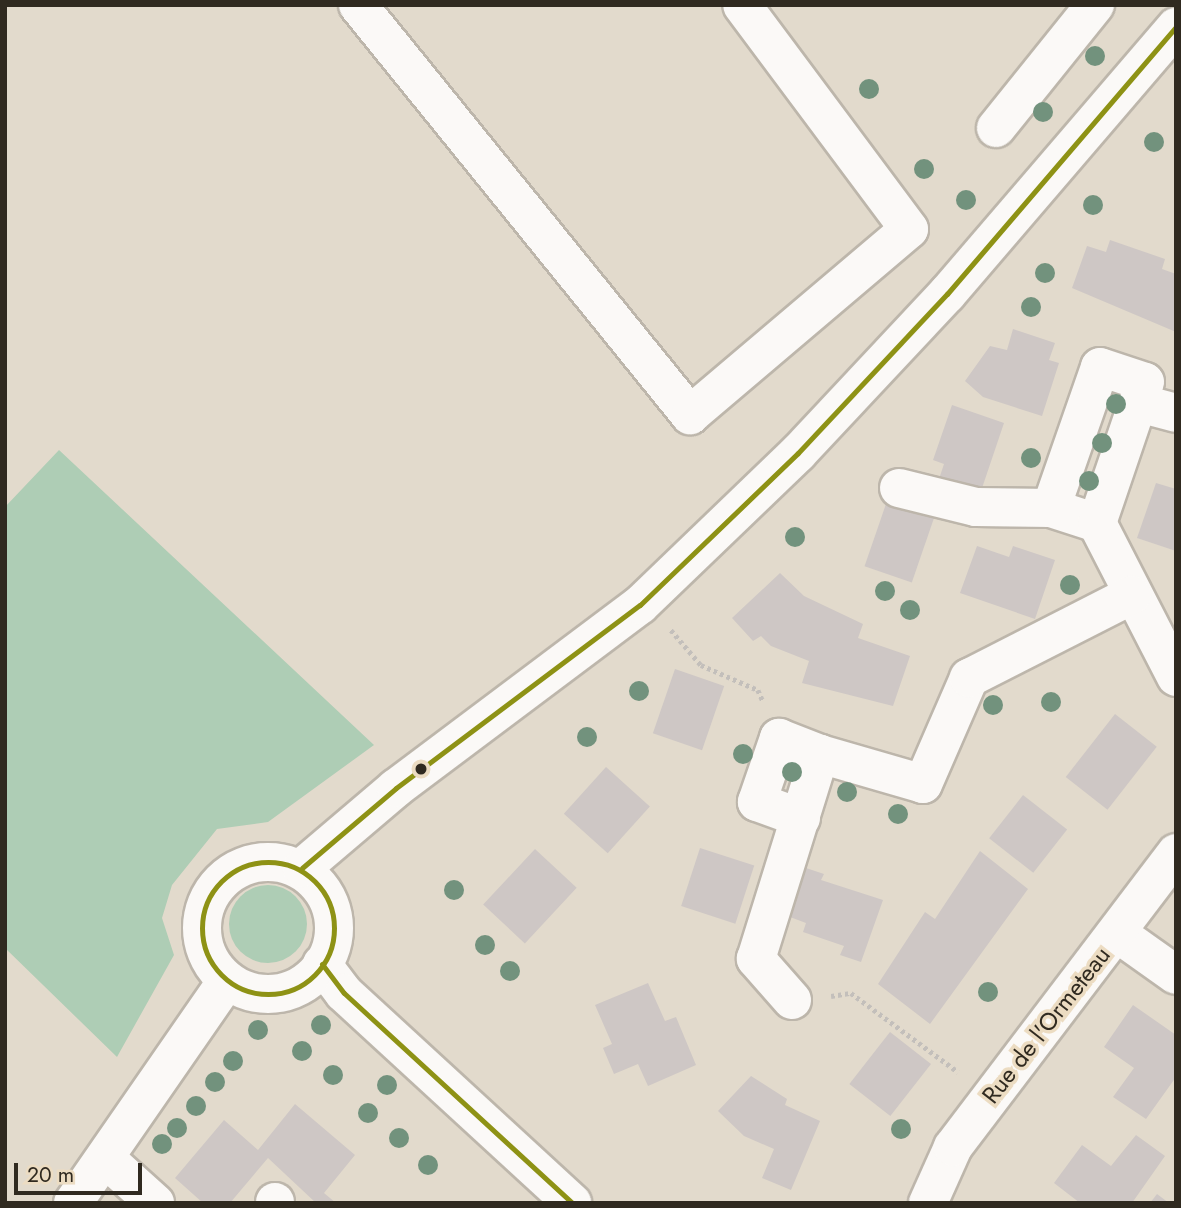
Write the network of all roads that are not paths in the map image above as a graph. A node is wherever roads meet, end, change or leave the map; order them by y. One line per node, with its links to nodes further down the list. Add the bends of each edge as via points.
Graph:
1 (358, 5): 2 (street, via 690,415 909,229)
2 (742, 5)
3 (1094, 5): 5 (street)
4 (1176, 27): 16 (street, via 947,294 798,453 640,605 396,788)
5 (996, 128)
6 (1139, 403): 7 (street); 9 (street, via 1145,382 1100,367); 10 (street)
7 (1176, 413)
8 (900, 488): 9 (street, via 976,507)
9 (1051, 509): 10 (street)
10 (1097, 523): 11 (street)
11 (1132, 595): 12 (street); 13 (street, via 969,678 923,784)
12 (1176, 677)
13 (820, 754): 14 (street); 14 (street, via 779,738 757,803)
14 (801, 818): 21 (street, via 756,959)
15 (1176, 853): 17 (street, Rue de l'Ormeteau)
16 (302, 868): 18 (street, via 323,889 335,921); 20 (street, via 256,863 217,886 203,926 204,944 209,962)
17 (1117, 933): 19 (street); 23 (street, Rue de l'Ormeteau, via 990,1096)
18 (322, 964): 20 (street, via 279,993 245,991); 26 (street, via 344,993)
19 (1176, 975)
20 (227, 981): 22 (street)
21 (792, 1000)
22 (106, 1159): 24 (street); 25 (street)
23 (934, 1199)
24 (73, 1203)
25 (155, 1203)
26 (572, 1203)

